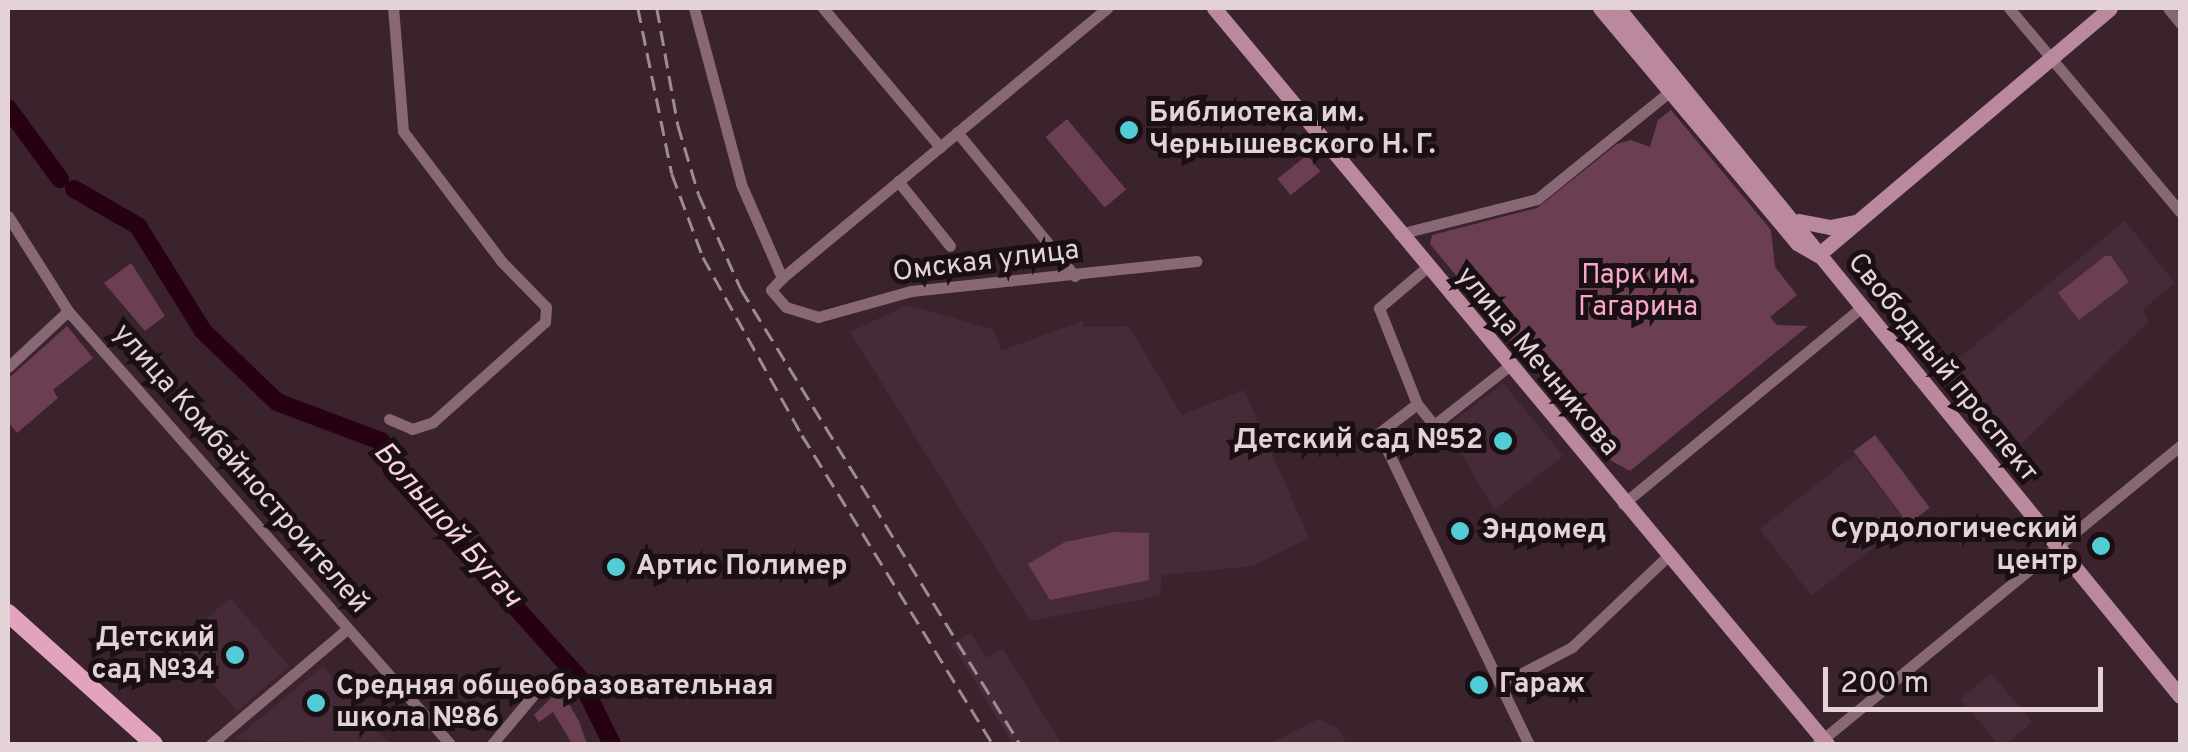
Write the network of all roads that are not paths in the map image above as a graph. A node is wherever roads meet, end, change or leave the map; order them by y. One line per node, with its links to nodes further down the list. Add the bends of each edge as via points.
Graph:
1 (393, 8): 33 (street, via 403,131 502,262 546,307 545,322 433,422 412,429)
2 (694, 8): 27 (street, via 741,184)
3 (823, 8): 15 (street)
4 (1107, 8): 14 (street)
5 (1214, 8): 21 (main road, улица Мечникова)
6 (1600, 8): 13 (main road, Свободный проспект)
7 (1618, 8): 13 (main road, Свободный проспект)
8 (2009, 8): 12 (street)
9 (2110, 8): 12 (main road)
10 (2168, 8): 11 (street)
11 (2180, 23)
12 (2051, 57): 17 (street); 20 (main road)
13 (1675, 87): 19 (main road, Свободный проспект); 21 (street, via 1538,199); 23 (main road, Свободный проспект, via 1800,247)
14 (957, 132): 15 (street); 26 (street)
15 (940, 147): 16 (street)
16 (898, 181): 22 (street); 27 (street)
17 (2180, 212)
18 (8, 216): 29 (street, улица Комбайностроителей)
19 (1797, 221): 20 (main road, via 1830,227); 23 (main road, Свободный проспект)
20 (1858, 221): 23 (main road)
21 (1399, 234): 25 (main road, улица Мечникова)
22 (950, 246)
23 (1818, 256): 28 (main road, Свободный проспект)
24 (1196, 261): 26 (street, Омская улица)
25 (1426, 268): 30 (main road, улица Мечникова); 32 (street, via 1379,308)
26 (1075, 276): 27 (street, Омская улица, via 911,291 818,317 786,308 771,290)
27 (782, 278)
28 (1861, 308): 35 (street); 36 (main road, Свободный проспект)
29 (68, 311): 31 (street); 39 (street, улица Комбайностроителей)
30 (1509, 366): 32 (street, via 1434,424); 35 (main road, улица Мечникова)
31 (8, 368)
32 (1416, 404): 41 (street, via 1379,434)
33 (389, 419)
34 (2180, 446): 36 (street)
35 (1623, 504): 37 (main road, улица Мечникова)
36 (2056, 546): 42 (main road, Свободный проспект); 43 (street)
37 (1667, 558): 41 (street, via 1572,647); 43 (main road, улица Мечникова)
38 (8, 613): 44 (main road)
39 (347, 628): 45 (street); 46 (street, улица Комбайностроителей)
40 (544, 680): 47 (street)
41 (1501, 684): 48 (street)
42 (2180, 696)
43 (1822, 743)
44 (154, 744)
45 (212, 744)
46 (450, 744)
47 (492, 744)
48 (1529, 744)

